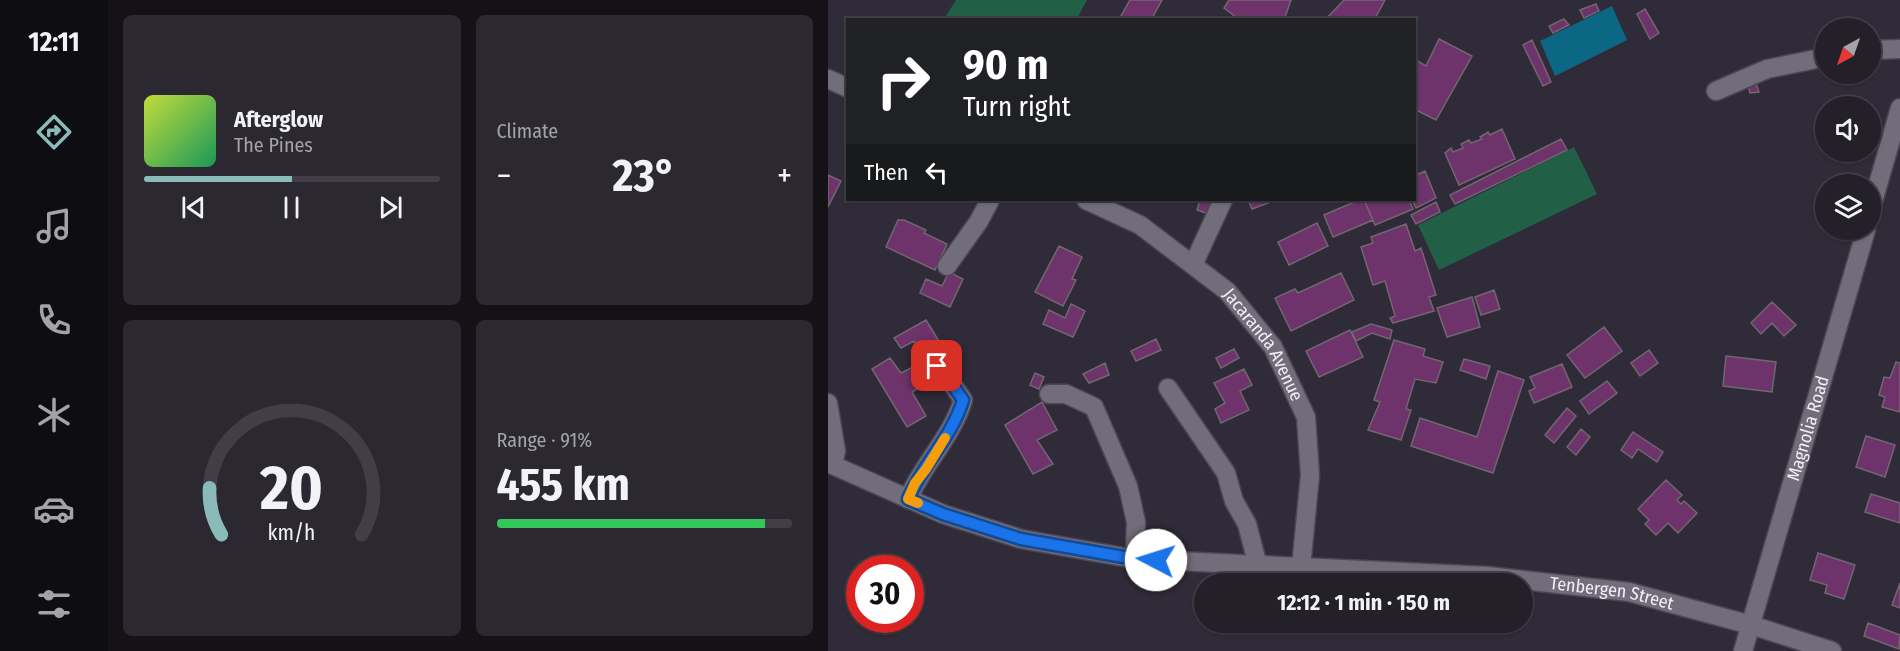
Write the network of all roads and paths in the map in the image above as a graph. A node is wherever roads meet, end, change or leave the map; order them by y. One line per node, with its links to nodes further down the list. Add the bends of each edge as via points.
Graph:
1 (1900, 49): 2 (street)
2 (1881, 50)
3 (1815, 59): 6 (street, via 1767,69)
4 (828, 79): 5 (street)
5 (846, 87)
6 (1716, 91)
7 (1900, 108): 8 (street)
8 (1881, 174)
9 (989, 201): 14 (street)
10 (1088, 201): 13 (street, Jacaranda Avenue, via 1140,225)
11 (1223, 201): 13 (street)
12 (1863, 240): 24 (street, Magnolia Road)
13 (1193, 265): 23 (street, Jacaranda Avenue, via 1227,291 1273,347 1306,417 1310,475)
14 (947, 267)
15 (937, 366): 20 (street, via 963,400 958,417)
16 (1168, 388): 22 (street, via 1226,472 1234,501 1247,524)
17 (1049, 394): 21 (street, via 1066,394 1094,406 1128,486 1136,522)
18 (828, 403): 19 (street, via 836,451)
19 (830, 464): 20 (street, Tenbergen Street)
20 (908, 499): 21 (street, Tenbergen Street, via 1021,539)
21 (1135, 559): 22 (street, Tenbergen Street)
22 (1258, 566): 23 (street, Tenbergen Street)
23 (1301, 567): 24 (street, Tenbergen Street, via 1488,576 1629,592)
24 (1751, 626): 25 (street, Magnolia Road); 26 (street, Tenbergen Street)
25 (1743, 651)
26 (1832, 651)

